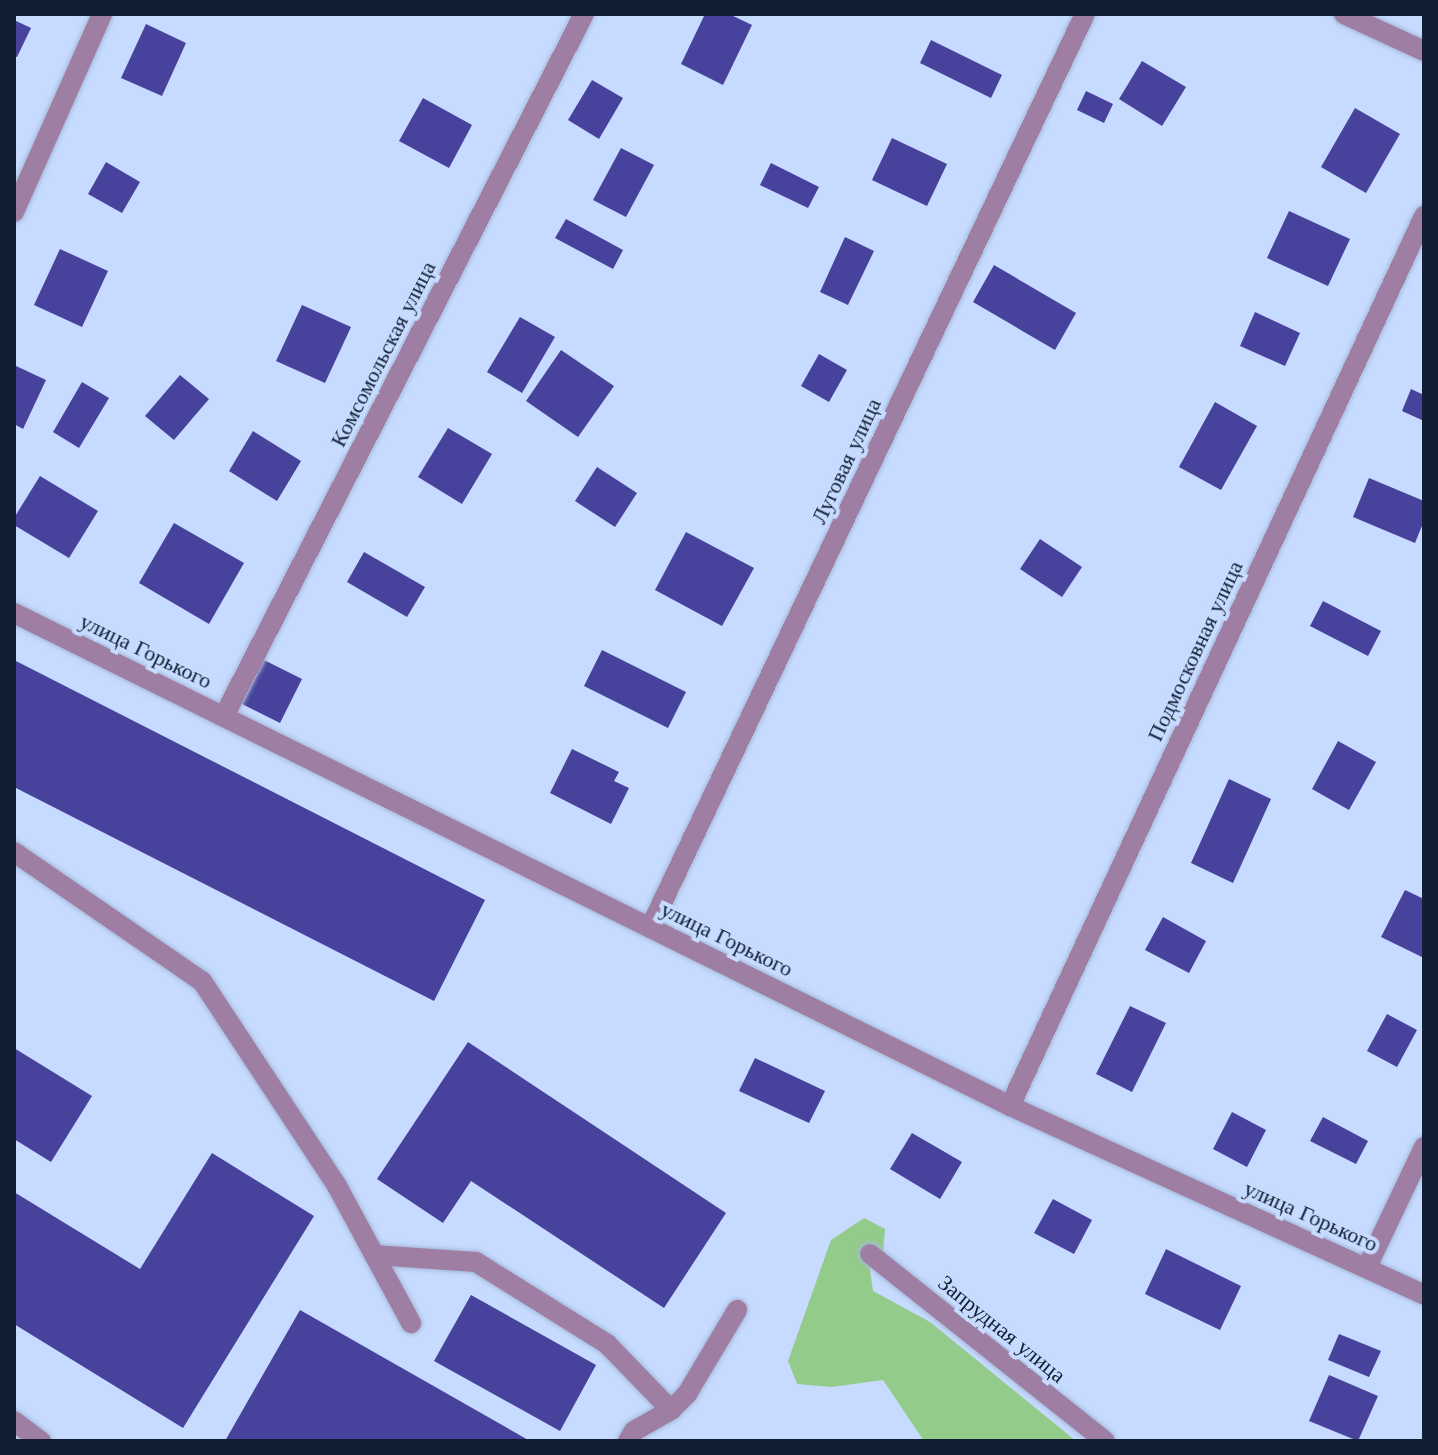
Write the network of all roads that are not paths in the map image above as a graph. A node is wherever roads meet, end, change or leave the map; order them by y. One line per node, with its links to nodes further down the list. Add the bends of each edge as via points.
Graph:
1 (102, 14): 6 (street)
2 (584, 14): 9 (street, Комсомольская улица)
3 (1085, 14): 11 (street, Луговая улица)
4 (1344, 14): 5 (street)
5 (1424, 51)
6 (14, 212)
7 (1424, 216): 12 (street, Подмосковная улица)
8 (14, 613): 9 (street, улица Горького)
9 (224, 716): 11 (street, улица Горького)
10 (14, 852): 15 (street, via 202,981 337,1186)
11 (650, 928): 12 (street, улица Горького)
12 (1010, 1106): 16 (street, улица Горького)
13 (1424, 1147): 16 (street)
14 (870, 1254): 24 (street, Запрудная улица)
15 (374, 1255): 19 (street); 20 (street, via 476,1262 607,1344)
16 (1367, 1267): 17 (street, улица Горького)
17 (1424, 1295)
18 (737, 1310): 20 (street, via 687,1394)
19 (411, 1323)
20 (671, 1410): 23 (street, via 634,1431)
21 (14, 1421): 22 (street)
22 (41, 1441)
23 (628, 1441)
24 (1105, 1441)

